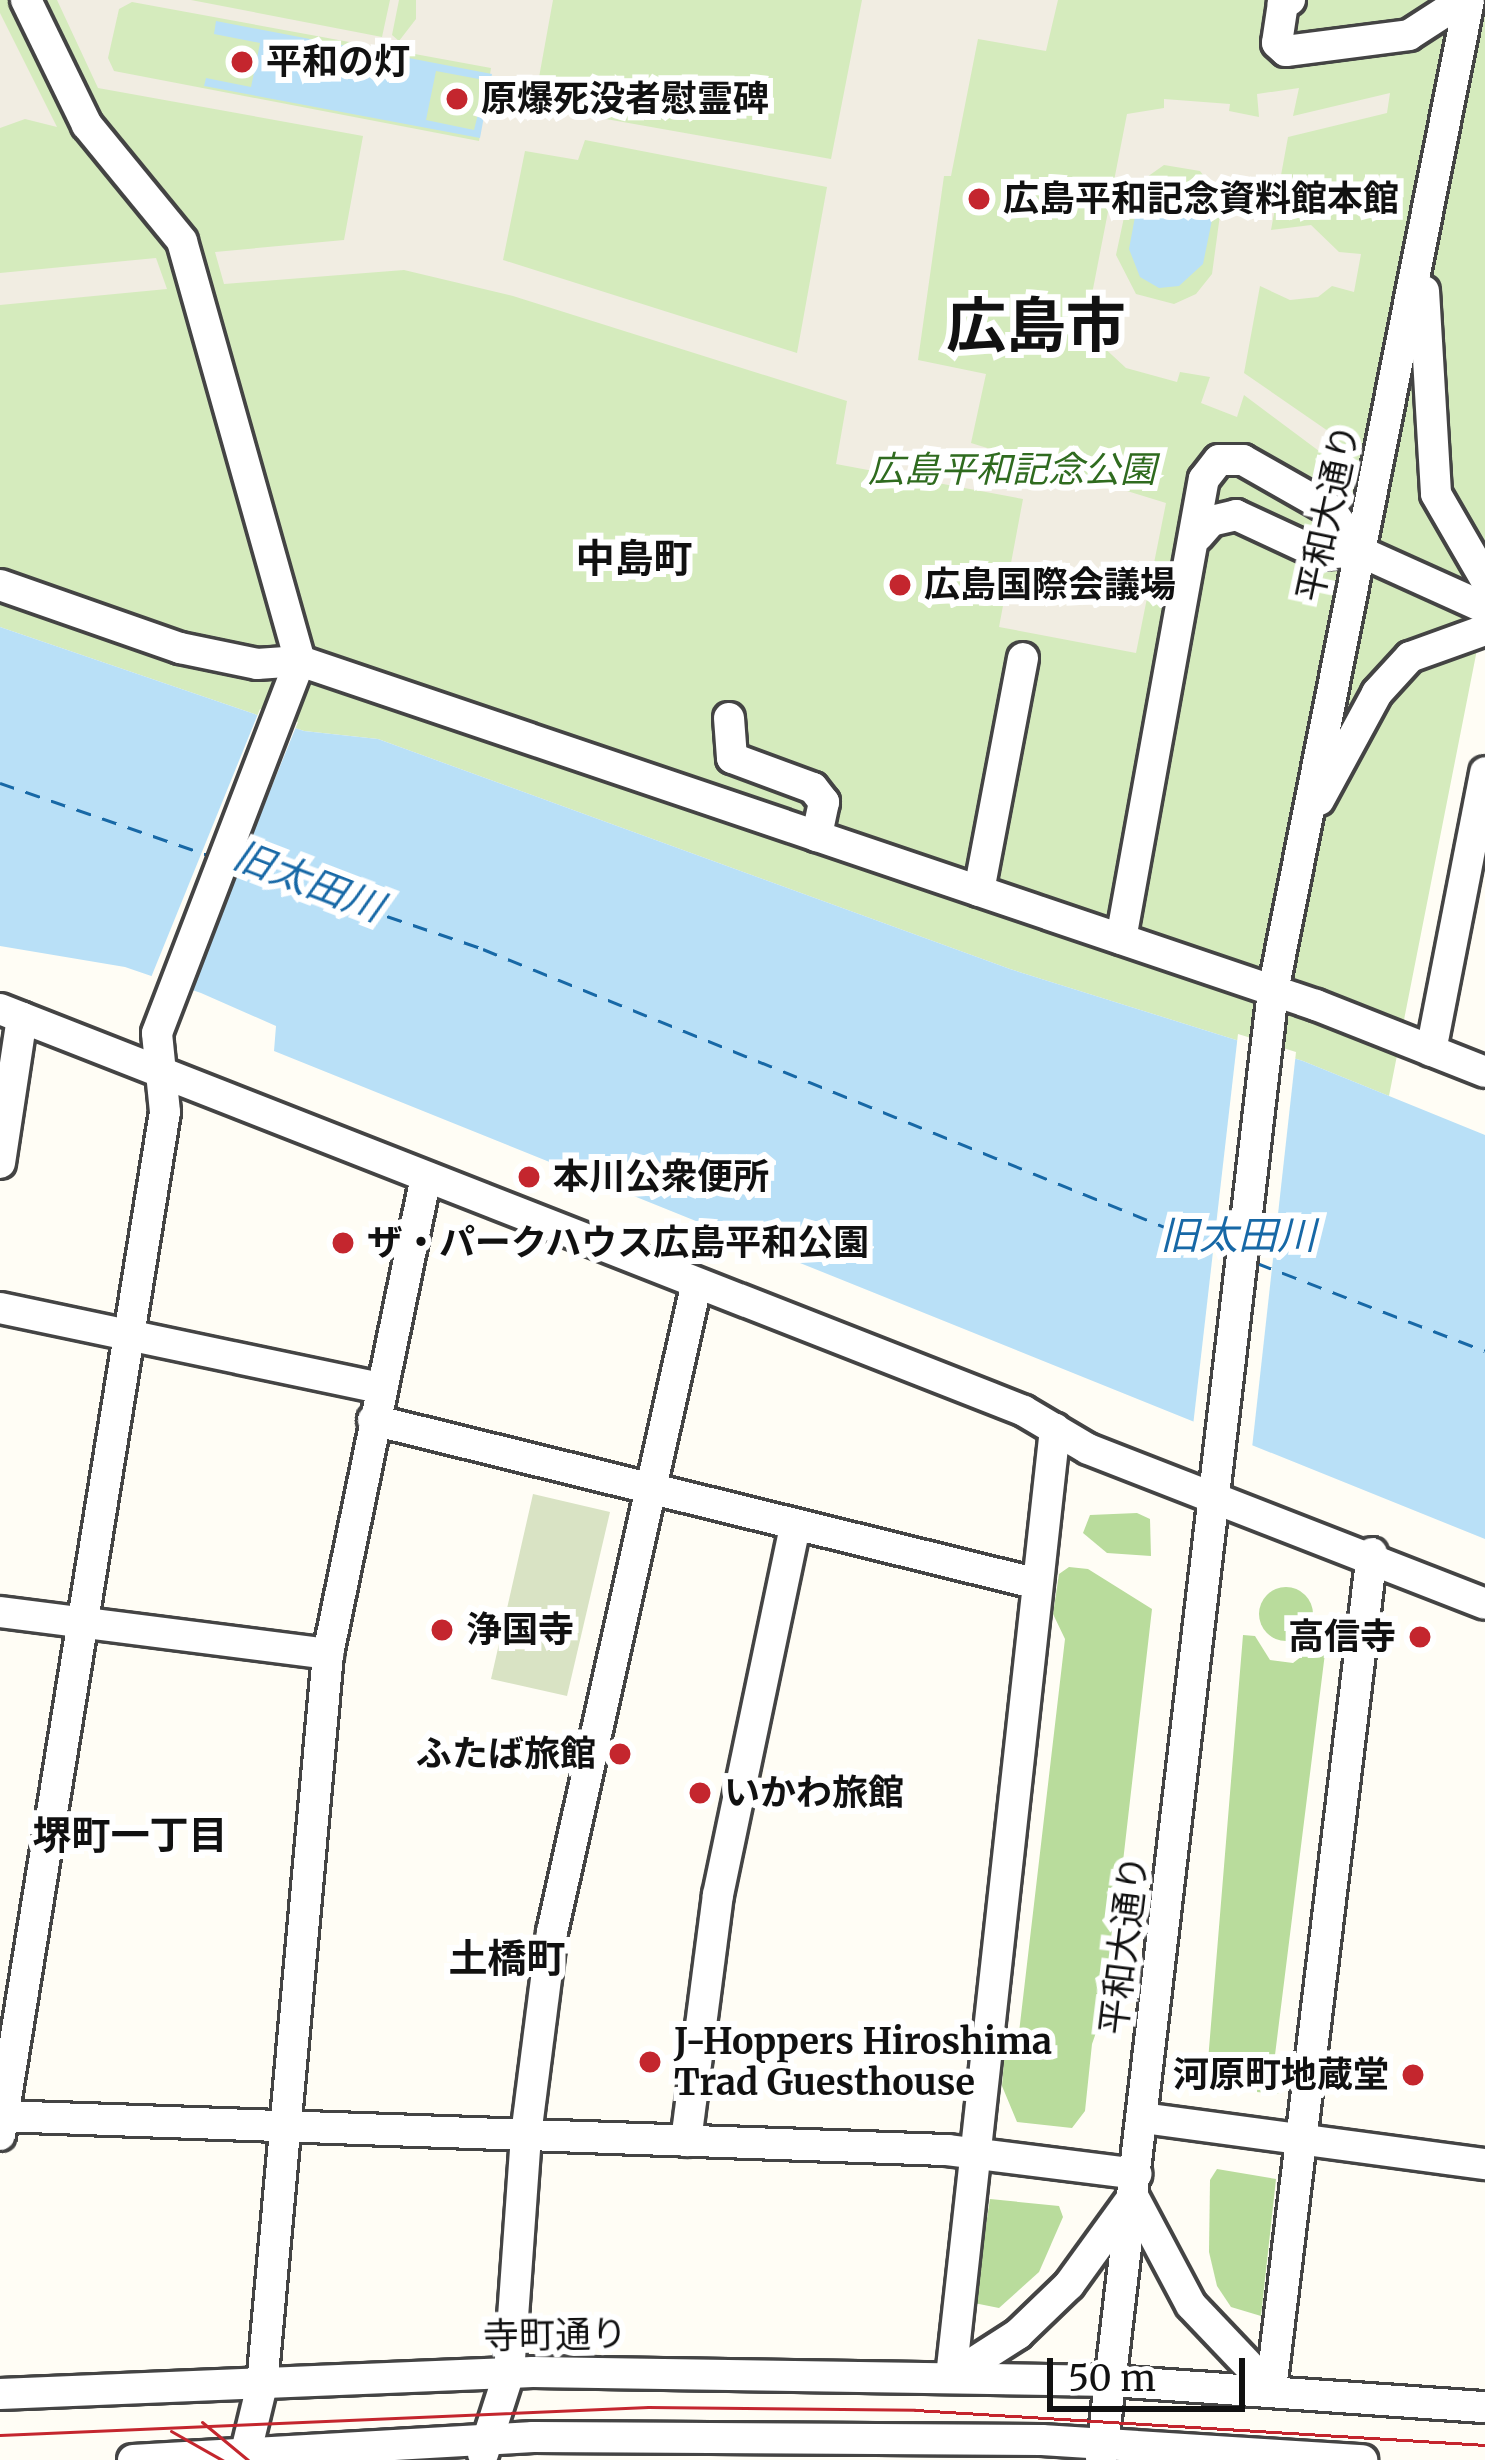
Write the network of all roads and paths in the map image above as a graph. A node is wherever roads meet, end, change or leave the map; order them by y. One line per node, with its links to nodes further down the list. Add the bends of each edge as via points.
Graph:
1 (26, 0): 12 (street, via 87,124 182,241)
2 (1290, 0): 3 (street, via 1277,43 1286,51 1409,35)
3 (1466, 0): 4 (street, 平和大通り)
4 (1423, 243): 6 (street, 平和大通り); 7 (street, via 1430,465 1454,536)
5 (1198, 536): 6 (street, via 1211,521 1236,515 1321,554); 6 (street, via 1204,479 1219,460 1243,460 1331,510); 18 (street)
6 (1359, 551): 9 (street); 15 (street, 平和大通り)
7 (1485, 579)
8 (0, 584): 12 (street, via 179,648 257,664)
9 (1485, 608)
10 (1485, 630): 15 (street, via 1410,657 1377,693)
11 (1023, 658): 17 (street)
12 (300, 661): 16 (street); 23 (street, via 158,1033)
13 (729, 718): 16 (street, via 732,758 813,788 824,802)
14 (1485, 772): 21 (street)
15 (1303, 832): 19 (street, 平和大通り)
16 (817, 836): 17 (street)
17 (980, 891): 18 (street)
18 (1121, 939): 19 (street)
19 (1273, 991): 21 (street); 33 (street, 平和大通り)
20 (11, 1013): 23 (street); 24 (street)
21 (1431, 1051): 22 (street)
22 (1485, 1072)
23 (162, 1073): 25 (street); 28 (street, via 165,1112)
24 (0, 1163)
25 (426, 1177): 26 (street); 29 (street)
26 (696, 1286): 31 (street); 32 (street)
27 (0, 1308): 28 (street)
28 (129, 1336): 29 (street); 39 (street)
29 (379, 1388): 30 (street)
30 (373, 1420): 32 (street); 40 (street)
31 (1055, 1429): 33 (street); 36 (street)
32 (651, 1492): 34 (street); 44 (street, via 552,1933)
33 (1214, 1502): 35 (street); 41 (street, 平和大通り)
34 (796, 1527): 36 (street); 46 (street, via 718,1895)
35 (1372, 1553): 37 (street); 45 (street)
36 (1034, 1583): 47 (street)
37 (1485, 1604)
38 (0, 1612): 39 (street)
39 (83, 1622): 40 (street); 42 (street)
40 (328, 1654): 43 (street)
41 (1143, 2118): 45 (street); 49 (street, 平和大通り)
42 (1, 2122): 43 (street)
43 (281, 2128): 44 (street); 53 (street)
44 (526, 2134): 46 (street); 50 (street)
45 (1298, 2140): 48 (street); 54 (street)
46 (686, 2141): 47 (street)
47 (974, 2154): 49 (street); 51 (street)
48 (1485, 2164)
49 (1134, 2185): 51 (street, via 1070,2285 1006,2343); 52 (street, 平和大通り); 54 (street, via 1191,2305)
50 (508, 2373): 51 (street, 寺町通り); 53 (street, 寺町通り); 57 (street)
51 (951, 2377): 52 (street, 寺町通り)
52 (1111, 2380): 54 (street, 寺町通り); 58 (street, 平和大通り)
53 (262, 2385): 55 (street, 寺町通り); 60 (street); 61 (street)
54 (1270, 2389): 56 (street, 寺町通り)
55 (0, 2395)
56 (1485, 2407)
57 (483, 2450): 59 (street); 60 (street)
58 (1102, 2452): 59 (street); 62 (street)
59 (947, 2453)
60 (282, 2456): 61 (street)
61 (244, 2457): 63 (street)
62 (1262, 2458): 64 (street)
63 (133, 2460)
64 (1362, 2460)

